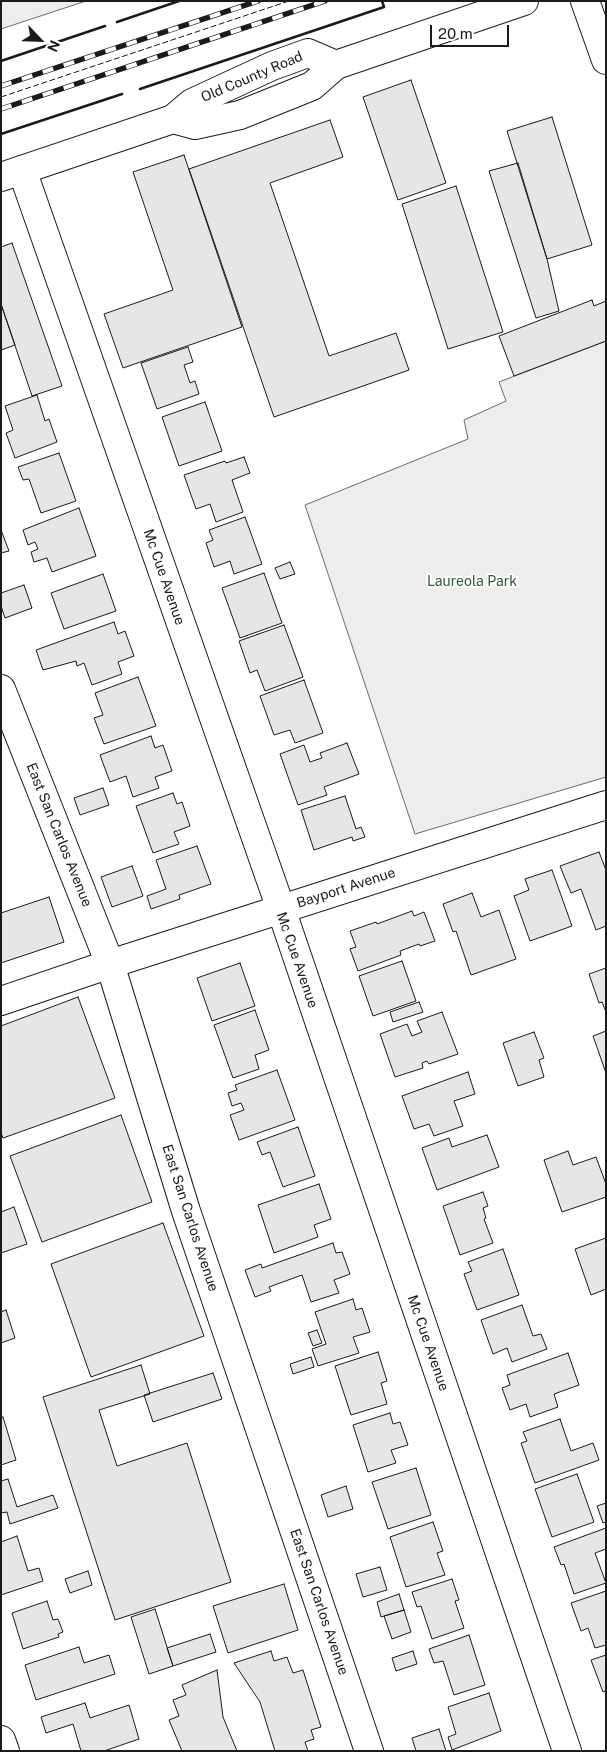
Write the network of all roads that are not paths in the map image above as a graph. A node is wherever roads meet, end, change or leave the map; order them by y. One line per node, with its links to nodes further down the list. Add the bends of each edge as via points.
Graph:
1 (524, 1): 4 (street, Old County Road, via 336,65 312,86 240,114 195,125 173,120)
2 (585, 1): 3 (street)
3 (606, 60)
4 (12, 174): 7 (street, Mc Cue Avenue)
5 (1, 689): 8 (street, East San Carlos Avenue)
6 (606, 805): 7 (street, Bayport Avenue)
7 (281, 910): 8 (street, Bayport Avenue); 13 (street, Mc Cue Avenue)
8 (110, 964): 9 (street, Bayport Avenue); 12 (street, East San Carlos Avenue, via 186,1211)
9 (1, 1001)
10 (1, 1740): 11 (street)
11 (5, 1751)
12 (369, 1751)
13 (567, 1751)

